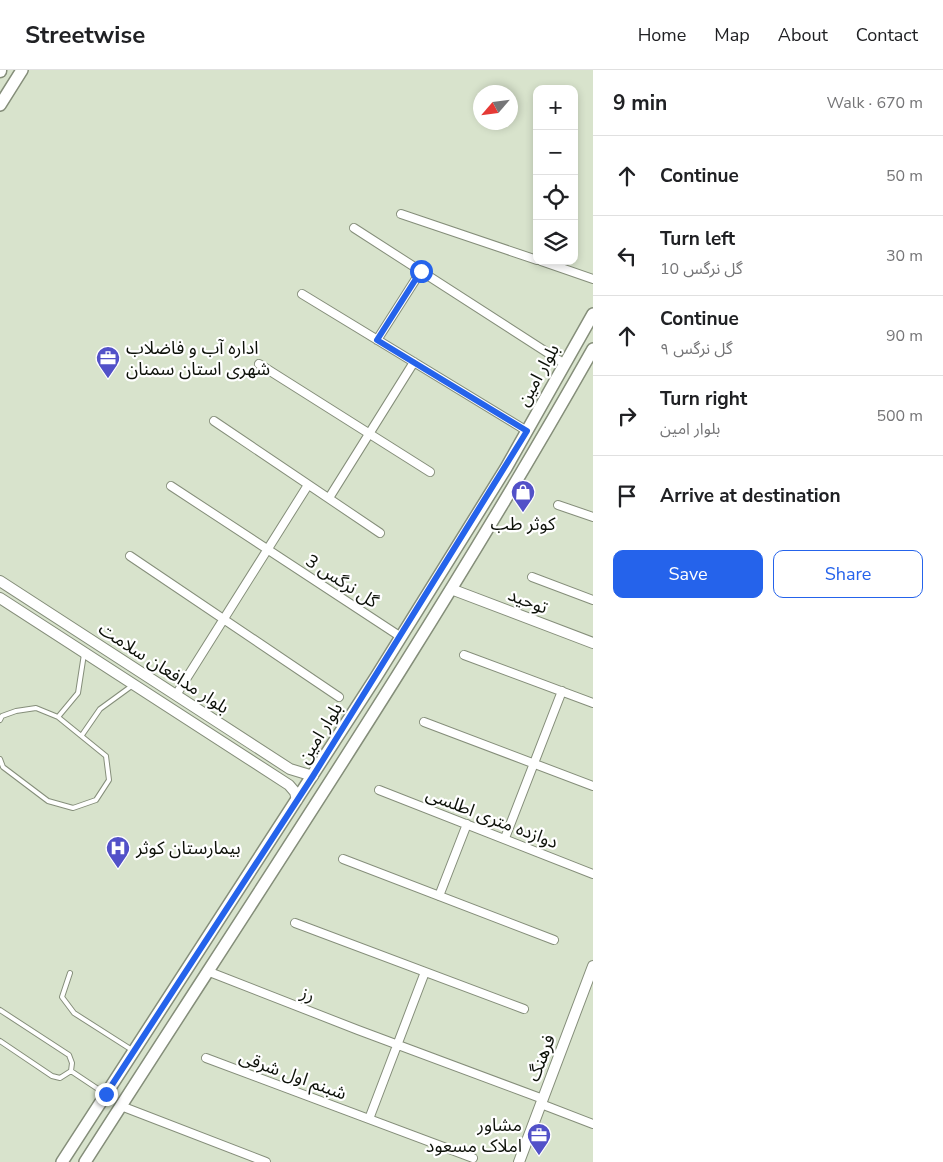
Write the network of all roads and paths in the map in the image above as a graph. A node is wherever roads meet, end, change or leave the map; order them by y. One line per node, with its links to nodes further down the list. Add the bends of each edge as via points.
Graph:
1 (22, 70): 2 (main road)
2 (0, 105)
3 (401, 214): 5 (street)
4 (354, 228): 7 (street)
5 (533, 259)
6 (553, 265): 8 (street)
7 (421, 271): 11 (street); 15 (street)
8 (593, 279)
9 (302, 294): 11 (street)
10 (593, 314): 15 (main road, بلوار امین)
11 (377, 340): 13 (street)
12 (593, 349): 21 (main road, بلوار امین)
13 (414, 362): 17 (street); 18 (street)
14 (259, 364): 18 (street)
15 (565, 364): 17 (main road, بلوار امین)
16 (214, 421): 22 (street)
17 (527, 431): 19 (main road, بلوار امین)
18 (370, 435): 20 (street); 24 (street)
19 (506, 468): 21 (main road); 40 (main road, بلوار امین)
20 (430, 472)
21 (521, 477): 32 (main road, بلوار امین)
22 (308, 485): 24 (street); 28 (street)
23 (171, 486): 28 (street, گل نرگس 3)
24 (329, 498): 27 (street)
25 (558, 505): 26 (street)
26 (593, 517)
27 (380, 533)
28 (267, 550): 38 (street); 40 (street, گل نرگس 3)
29 (130, 556): 38 (street)
30 (532, 577): 35 (street)
31 (0, 581): 33 (street, بلوار مدافعان سلامت)
32 (451, 589): 41 (street, توحید); 46 (main road, بلوار امین)
33 (22, 595): 36 (street, via 22,601); 37 (street, بلوار مدافعان سلامت)
34 (0, 598): 36 (street, بلوار مدافعان سلامت)
35 (593, 600)
36 (14, 607): 39 (street, بلوار مدافعان سلامت)
37 (48, 612): 39 (street, via 40,618); 48 (street, بلوار مدافعان سلامت)
38 (222, 620): 48 (street); 49 (street)
39 (40, 624): 42 (street, بلوار مدافعان سلامت)
40 (401, 637): 44 (main road, بلوار امین)
41 (593, 643)
42 (84, 654): 45 (street, بلوار مدافعان سلامت); 51 (lane, via 78,693)
43 (464, 655): 47 (street)
44 (376, 678): 46 (main road); 58 (main road, بلوار امین)
45 (134, 685): 54 (lane, via 100,709); 59 (street, بلوار مدافعان سلامت)
46 (391, 685): 68 (main road, بلوار امین)
47 (562, 691): 50 (street); 56 (street)
48 (176, 695): 57 (street, بلوار مدافعان سلامت)
49 (339, 697)
50 (593, 703)
51 (58, 717): 52 (lane, via 36,708 16,711); 54 (lane)
52 (0, 720)
53 (424, 722): 56 (street)
54 (82, 735): 55 (lane, via 106,756 109,780 96,800 74,808 48,801 3,767)
55 (0, 760)
56 (534, 764): 60 (street); 64 (street)
57 (290, 769): 58 (street, بلوار مدافعان سلامت); 59 (street, via 289,780)
58 (313, 776): 62 (main road, بلوار امین)
59 (283, 782): 62 (street, بلوار مدافعان سلامت, via 295,792)
60 (593, 786)
61 (379, 790): 63 (street, دوازده متری اطلسی)
62 (297, 800): 67 (main road, بلوار امین)
63 (467, 824): 64 (street, دوازده متری اطلسی); 69 (street)
64 (505, 838): 66 (street, دوازده متری اطلسی)
65 (343, 859): 69 (street)
66 (593, 874)
67 (243, 883): 68 (main road); 80 (main road, بلوار امین)
68 (258, 892): 73 (main road, بلوار امین)
69 (439, 896): 71 (street)
70 (294, 923): 74 (street)
71 (554, 940)
72 (593, 966): 84 (street, فرهنگ)
73 (207, 970): 79 (street, رز); 85 (main road, بلوار امین)
74 (425, 972): 76 (street); 79 (street)
75 (70, 973): 80 (lane, via 62,997 74,1013)
76 (524, 1009)
77 (0, 1010): 82 (lane, via 69,1055)
78 (0, 1041): 82 (lane, via 52,1076 60,1078)
79 (397, 1045): 84 (street, رز); 86 (street)
80 (134, 1051): 83 (main road, بلوار امین)
81 (206, 1058): 86 (street, شبنم اول شرقی)
82 (71, 1071): 83 (lane)
83 (106, 1094): 89 (main road, بلوار امین)
84 (542, 1101): 87 (street, رز); 92 (street, فرهنگ)
85 (121, 1106): 90 (main road, بلوار امین); 91 (street)
86 (369, 1119): 88 (street, شبنم اول شرقی)
87 (593, 1124)
88 (473, 1158)
89 (62, 1162)
90 (85, 1162)
91 (266, 1162)
92 (519, 1162)

